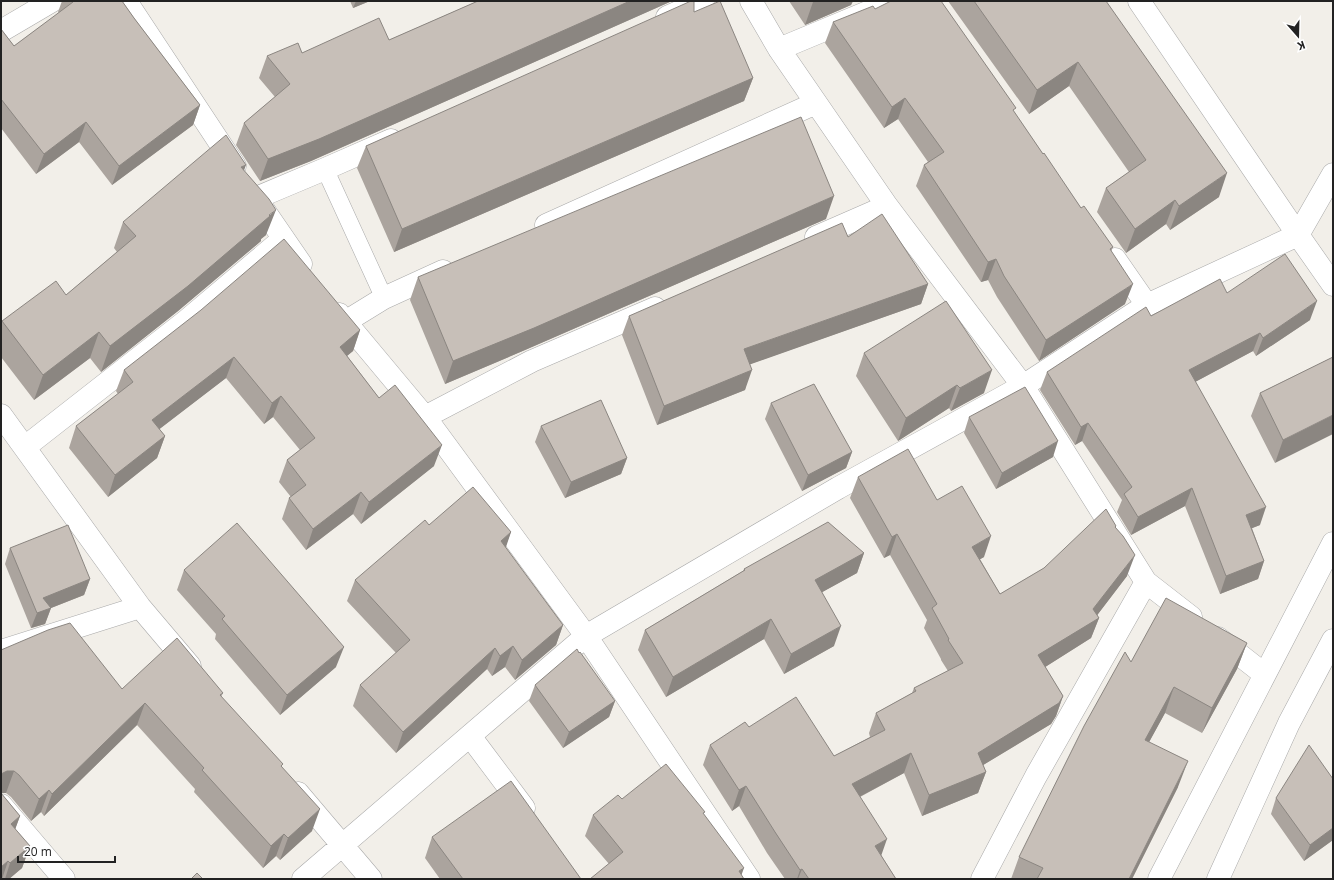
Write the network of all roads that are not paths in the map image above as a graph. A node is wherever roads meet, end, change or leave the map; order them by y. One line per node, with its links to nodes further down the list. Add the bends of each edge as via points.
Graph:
1 (52, 1): 8 (street)
2 (126, 1): 14 (street)
3 (703, 1): 7 (street)
4 (751, 1): 9 (street)
5 (894, 1): 9 (street)
6 (1139, 1): 17 (street)
7 (652, 24)
8 (1, 31)
9 (779, 49): 10 (street)
10 (816, 102): 15 (street); 16 (street)
11 (412, 130): 12 (street)
12 (325, 169): 14 (street); 25 (lane)
13 (1333, 174): 17 (street)
14 (256, 198): 18 (street)
15 (887, 206): 20 (street); 29 (street)
16 (528, 233)
17 (1298, 235): 23 (street); 27 (street)
18 (283, 239): 22 (street); 32 (street, via 186,321)
19 (1102, 240): 27 (street)
20 (800, 244)
21 (463, 262): 25 (street)
22 (314, 280)
23 (1333, 285)
24 (327, 298): 28 (street)
25 (384, 298): 28 (street)
26 (670, 301): 31 (street, via 532,361)
27 (1148, 305): 29 (street)
28 (345, 322): 31 (street)
29 (1023, 386): 34 (street); 36 (street, via 838,488)
30 (1, 415): 32 (street)
31 (425, 417): 36 (street)
32 (25, 447): 35 (street)
33 (1333, 543): 39 (street)
34 (1146, 582): 39 (street); 50 (street, via 1036,776)
35 (140, 607): 38 (street); 40 (street)
36 (586, 636): 41 (street); 49 (street)
37 (1333, 640): 52 (street, via 1289,723)
38 (1, 651)
39 (1264, 674): 51 (street)
40 (201, 678)
41 (470, 736): 44 (street); 45 (street)
42 (287, 780): 45 (street)
43 (1, 805): 46 (street)
44 (536, 823)
45 (342, 846): 47 (street); 48 (street)
46 (64, 879)
47 (304, 879)
48 (371, 879)
49 (749, 879)
50 (982, 879)
51 (1159, 879)
52 (1218, 879)

